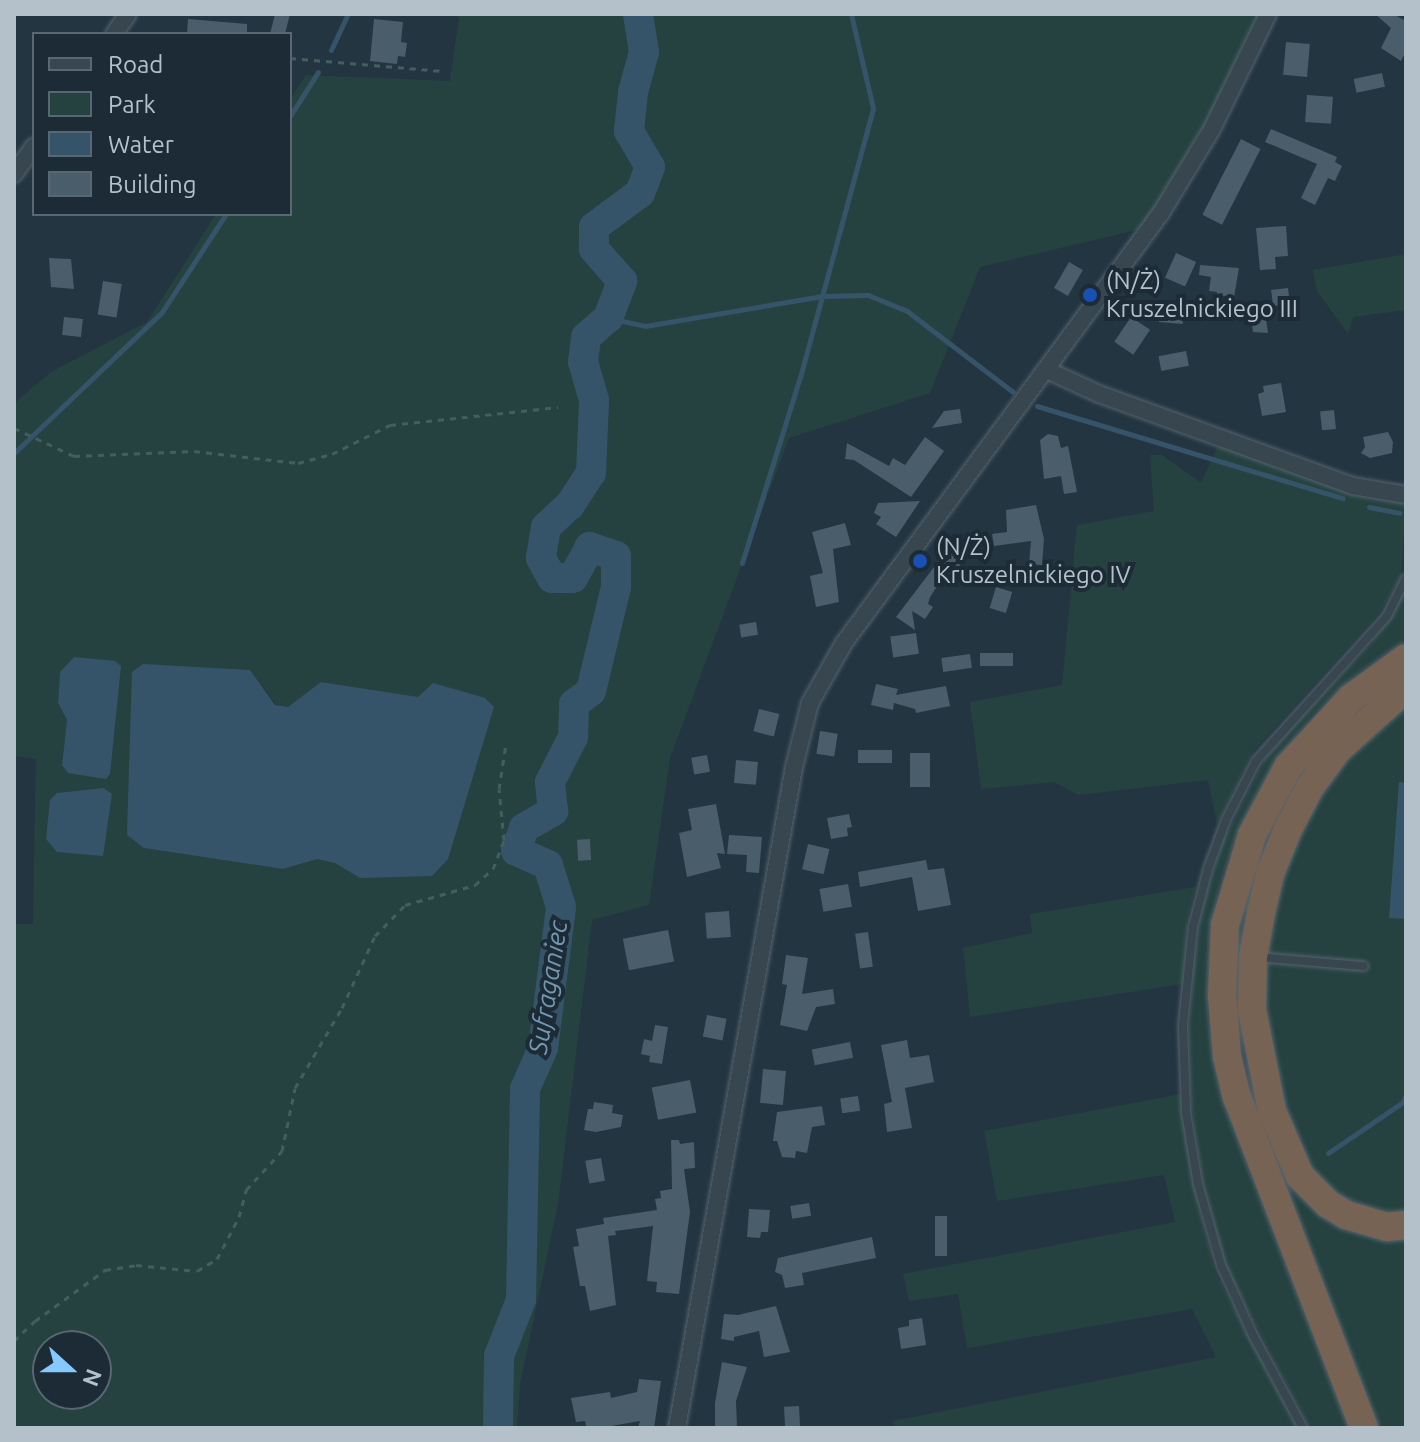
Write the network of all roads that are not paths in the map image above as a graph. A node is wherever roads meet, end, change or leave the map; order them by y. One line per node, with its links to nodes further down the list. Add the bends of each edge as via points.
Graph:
1 (128, 14): 3 (street)
2 (1268, 14): 6 (street, via 1176,190)
3 (115, 32)
4 (32, 149): 5 (street)
5 (14, 174)
6 (1047, 370): 7 (street, via 1099,394 1340,481); 14 (street, via 851,635 810,703 791,780)
7 (1406, 495)
8 (1406, 578): 15 (lane, via 1387,616 1256,761 1226,820 1193,927 1183,1025 1186,1112 1198,1184 1221,1265)
9 (1406, 658): 16 (highway, via 1351,698 1288,767 1252,835 1225,925 1222,995 1237,1098)
10 (1406, 688): 11 (highway, via 1338,749 1310,787 1270,874)
11 (1253, 957): 12 (lane); 13 (highway, via 1252,1010 1260,1062 1272,1111 1300,1176 1346,1215 1387,1227)
12 (1364, 966)
13 (1406, 1225)
14 (677, 1428)
15 (1303, 1428)
16 (1364, 1428)

